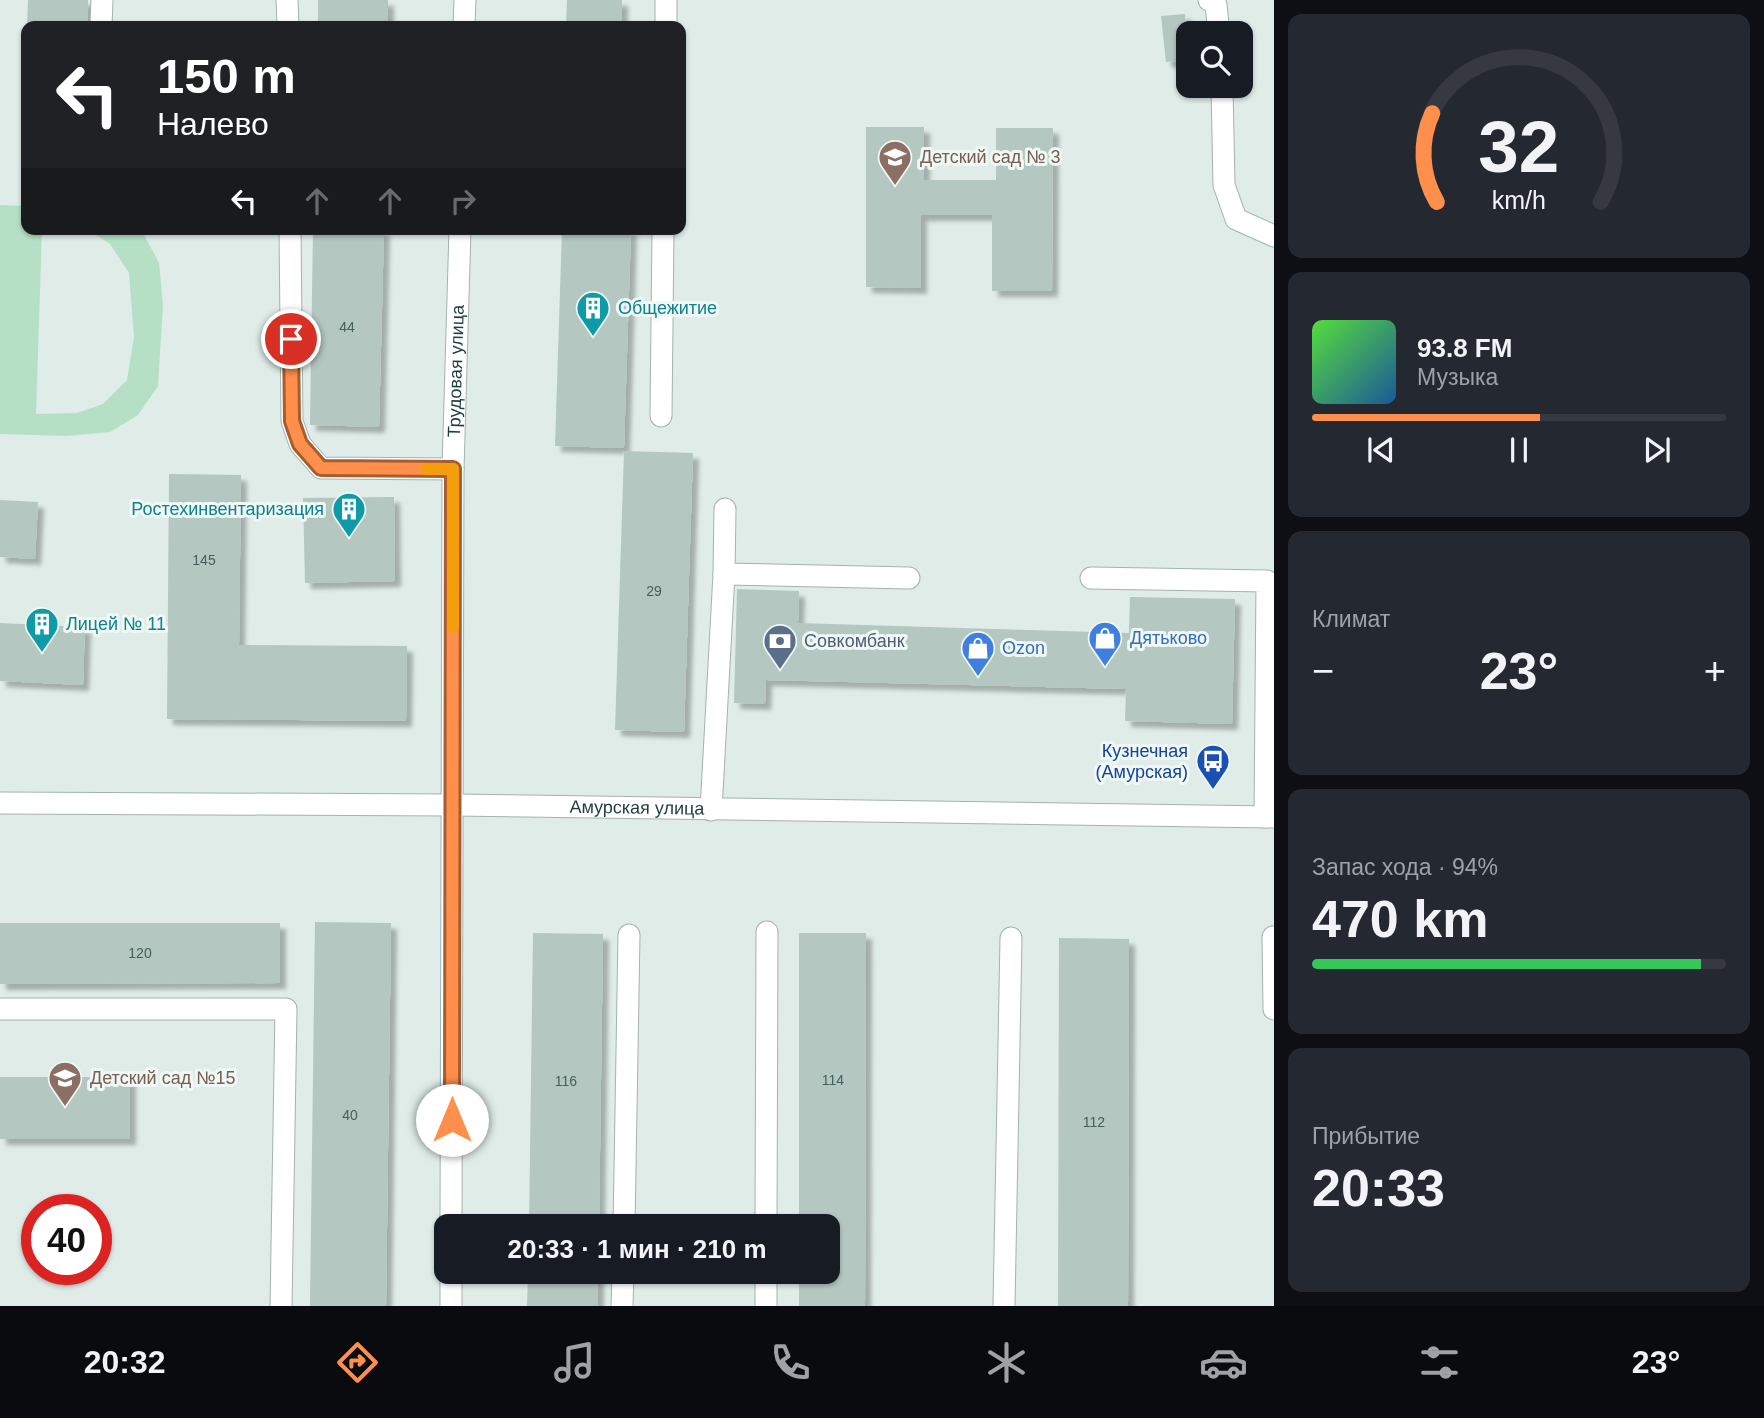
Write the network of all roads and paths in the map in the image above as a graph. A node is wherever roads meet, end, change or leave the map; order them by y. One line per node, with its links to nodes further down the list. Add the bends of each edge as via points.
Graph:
1 (102, 0): 6 (street)
2 (287, 0): 7 (street)
3 (464, 0): 8 (street)
4 (666, 0): 9 (street)
5 (1209, 0): 10 (street, via 1216,5)
6 (101, 21)
7 (288, 21)
8 (464, 21)
9 (666, 21)
10 (1218, 21)
11 (1222, 98): 15 (street, via 1223,185 1236,219)
12 (290, 235): 17 (street, via 292,421 300,444 321,468)
13 (460, 235): 17 (street, Трудовая улица)
14 (663, 235): 16 (street)
15 (1274, 236)
16 (661, 416)
17 (453, 469): 23 (street, Трудовая улица)
18 (725, 509): 19 (street)
19 (724, 575): 20 (street); 24 (street)
20 (909, 578)
21 (1091, 578): 25 (street, via 1267,580)
22 (0, 803): 23 (street, Амурская улица)
23 (453, 805): 24 (street, Амурская улица); 32 (street, Трудовая улица)
24 (711, 810): 25 (street, Амурская улица)
25 (1270, 817)
26 (767, 932): 34 (street)
27 (629, 935): 33 (street)
28 (1011, 937): 42 (street)
29 (1273, 937): 31 (street)
30 (0, 1009): 38 (street, via 286,1009)
31 (1274, 1009)
32 (451, 1214)
33 (624, 1214)
34 (766, 1214)
35 (451, 1284): 39 (street)
36 (623, 1284): 40 (street)
37 (766, 1284): 41 (street)
38 (281, 1306)
39 (451, 1306)
40 (622, 1306)
41 (765, 1306)
42 (1004, 1306)

